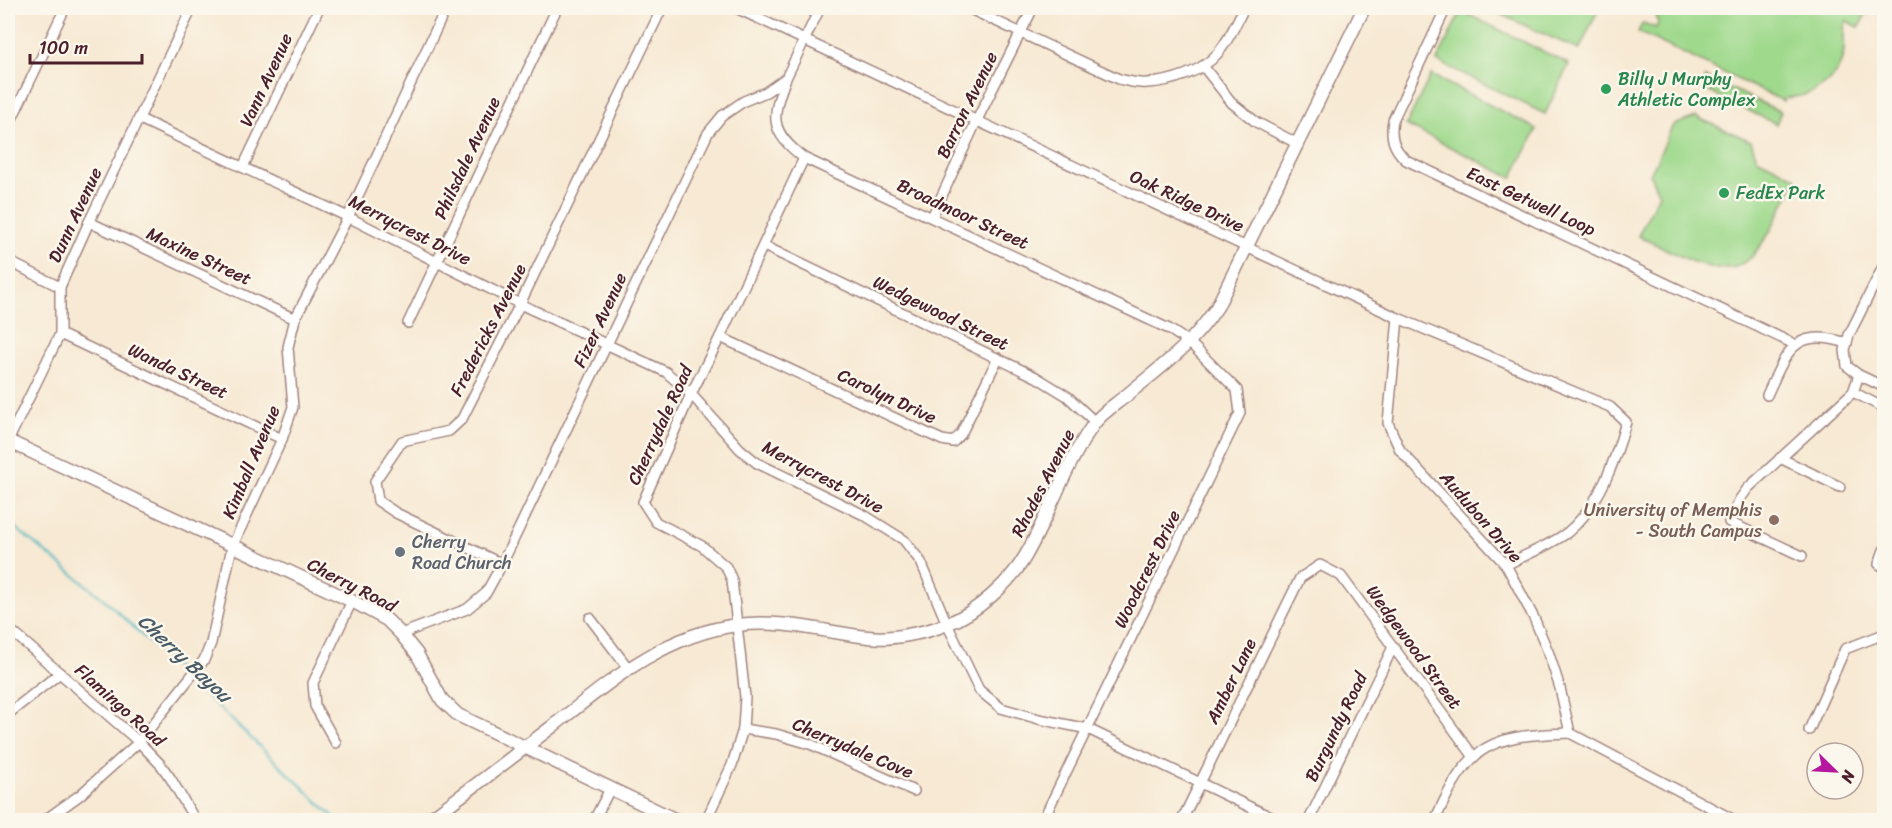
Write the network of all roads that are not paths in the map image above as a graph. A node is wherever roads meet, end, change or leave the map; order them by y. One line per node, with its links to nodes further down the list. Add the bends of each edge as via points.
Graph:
1 (64, 8): 20 (street)
2 (192, 8): 18 (street, Dunn Avenue)
3 (319, 8): 23 (street, Vann Avenue)
4 (446, 8): 24 (street, Kimball Avenue)
5 (556, 8): 30 (street, Philsdale Avenue)
6 (662, 8): 33 (street, Fredericks Avenue)
7 (736, 8): 15 (street, Oak Ridge Drive)
8 (820, 8): 15 (street)
9 (968, 8): 14 (street)
10 (1033, 8): 14 (street, Barron Avenue)
11 (1244, 8): 16 (street, via 1218,53)
12 (1364, 8): 21 (main road, Rhodes Avenue)
13 (1446, 8): 42 (street, East Getwell Loop, via 1393,120 1391,134 1406,160)
14 (1022, 34): 16 (street, via 1119,79 1144,84 1172,80); 19 (street, Barron Avenue)
15 (805, 41): 17 (street); 19 (street, Oak Ridge Drive)
16 (1203, 66): 21 (street, via 1232,103 1256,122)
17 (786, 78): 22 (street, Broadmoor Street, via 777,103 778,129 786,144); 41 (street, Fizer Avenue, via 722,116 708,133)
18 (140, 119): 23 (street, Merrycrest Drive); 26 (street, Dunn Avenue)
19 (977, 120): 25 (street, Barron Avenue); 28 (street, Oak Ridge Drive)
20 (8, 128)
21 (1298, 144): 28 (main road, Rhodes Avenue)
22 (804, 158): 25 (street, Broadmoor Street); 27 (street, Cherrydale Road)
23 (243, 167): 24 (street, Merrycrest Drive)
24 (348, 217): 30 (street, Merrycrest Drive); 35 (street, Kimball Avenue)
25 (932, 217): 39 (street, Broadmoor Street, via 1169,329)
26 (89, 222): 32 (street, Dunn Avenue); 35 (street, Maxine Street)
27 (764, 246): 38 (street, Cherrydale Road); 43 (street, Wedgewood Street)
28 (1246, 247): 34 (street, Oak Ridge Drive); 39 (main road, Rhodes Avenue, via 1217,307)
29 (8, 261): 32 (street)
30 (436, 262): 33 (street, Merrycrest Drive); 36 (street, Philsdale Avenue)
31 (1884, 265): 40 (street)
32 (60, 287): 37 (street, Dunn Avenue)
33 (520, 304): 41 (street, Merrycrest Drive); 58 (street, Fredericks Avenue, via 462,419 449,431 402,441 375,481 378,501 387,507)
34 (1398, 318): 60 (street, Audubon Drive, via 1388,423 1400,450); 60 (street, Oak Ridge Drive, via 1610,407 1626,422 1618,450 1590,510 1566,534)
35 (295, 319): 51 (street, Kimball Avenue, via 288,347 293,407)
36 (408, 323)
37 (60, 334): 51 (street, Wanda Street); 52 (street, Dunn Avenue)
38 (720, 337): 43 (street, Carolyn Drive, via 953,442 961,435); 47 (street, Cherrydale Road)
39 (1190, 343): 50 (main road, Rhodes Avenue); 74 (street, Woodcrest Drive, via 1237,390 1240,413)
40 (1847, 344): 42 (street, via 1827,337 1799,341); 44 (street, via 1847,366)
41 (607, 345): 47 (street, Merrycrest Drive, via 666,372); 58 (street, Fizer Avenue)
42 (1796, 345): 48 (street)
43 (998, 358): 50 (street, Wedgewood Street, via 1067,396)
44 (1859, 375): 45 (street); 46 (street)
45 (1884, 387)
46 (1853, 392): 49 (street); 53 (street)
47 (692, 394): 64 (street, Merrycrest Drive, via 740,449 758,463 864,515 904,540 921,562); 65 (street, Cherrydale Road, via 643,502 656,522 702,546 726,567 732,580)
48 (1767, 395)
49 (1884, 408)
50 (1095, 422): 64 (main road, Rhodes Avenue, via 1070,463 1025,557 998,590 969,613)
51 (282, 439): 55 (street, Kimball Avenue)
52 (8, 441): 55 (main road, Cherry Road)
53 (1780, 458): 54 (street); 57 (street, via 1748,488 1729,522)
54 (1840, 487)
55 (232, 547): 62 (main road, Cherry Road); 77 (street, Kimball Avenue, via 211,643 199,669)
56 (1884, 550): 61 (street, via 1879,564)
57 (1802, 556)
58 (502, 564): 67 (street, Fizer Avenue, via 486,593 467,609)
59 (1320, 565): 69 (street, Wedgewood Street, via 1341,576); 81 (street, Amber Lane, via 1299,578)
60 (1506, 566): 76 (street, Audubon Drive, via 1549,654)
61 (1884, 567)
62 (352, 601): 67 (main road, Cherry Road, via 387,620); 78 (street, via 313,683 315,706)
63 (590, 618): 70 (street)
64 (947, 624): 65 (main road, Rhodes Avenue, via 904,635 870,638 778,623); 74 (street, Merrycrest Drive, via 980,690 1001,708)
65 (738, 625): 70 (main road, Rhodes Avenue, via 677,642); 73 (street, Cherrydale Road, via 745,697)
66 (8, 628): 71 (street, Flamingo Road)
67 (401, 634): 79 (main road, Cherry Road, via 417,654 442,700 458,715)
68 (1884, 634): 75 (street, via 1845,649)
69 (1393, 647): 80 (street, Wedgewood Street); 94 (street, Burgundy Road)
70 (628, 668): 79 (main road, Rhodes Avenue)
71 (60, 674): 72 (street); 77 (street, Flamingo Road)
72 (8, 714)
73 (743, 729): 83 (street, Cherrydale Cove, via 810,744); 90 (street, Cherrydale Road, via 732,765)
74 (1088, 729): 81 (street, Merrycrest Drive); 91 (street, Woodcrest Drive)
75 (1809, 730)
76 (1570, 733): 80 (street, via 1521,736); 96 (street)
77 (139, 742): 85 (street, Kimball Avenue, via 80,795); 86 (street, Flamingo Road, via 161,765)
78 (336, 743)
79 (525, 747): 82 (main road, Cherry Road); 84 (main road, Rhodes Avenue)
80 (1474, 757): 95 (street, via 1452,784)
81 (1200, 783): 92 (street, Amber Lane); 93 (street, Merrycrest Drive)
82 (610, 789): 88 (street); 89 (main road, Cherry Road)
83 (914, 791)
84 (444, 816): 87 (main road, Rhodes Avenue)
85 (45, 820)
86 (195, 820)
87 (428, 820)
88 (594, 820)
89 (676, 820)
90 (706, 820)
91 (1043, 820)
92 (1182, 820)
93 (1277, 820)
94 (1309, 820)
95 (1435, 820)
96 (1734, 820)

